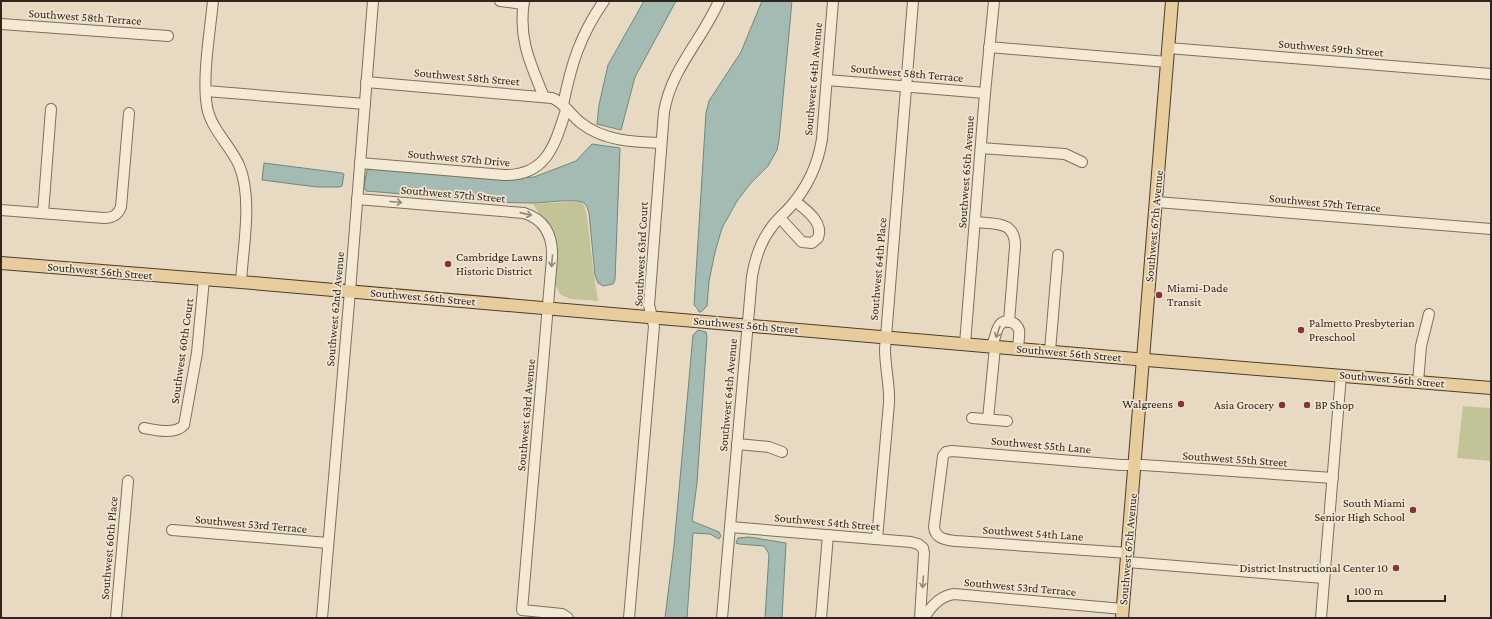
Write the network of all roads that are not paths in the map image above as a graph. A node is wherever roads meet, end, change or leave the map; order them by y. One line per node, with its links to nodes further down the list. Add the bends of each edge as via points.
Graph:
1 (212, 1): 20 (street)
2 (373, 1): 18 (street, Southwest 62nd Avenue)
3 (500, 1): 10 (street)
4 (604, 1): 24 (street, via 576,54)
5 (719, 1): 27 (street, Southwest 63rd Court, via 705,30 672,83 665,108)
6 (833, 1): 17 (street, Southwest 64th Avenue)
7 (913, 1): 19 (street, Southwest 64th Place)
8 (994, 1): 13 (street, Southwest 65th Avenue)
9 (1172, 1): 14 (main road, Southwest 67th Avenue)
10 (524, 2): 22 (street, via 522,21 525,46)
11 (1, 24): 12 (street, Southwest 58th Terrace)
12 (168, 36)
13 (989, 47): 15 (street); 21 (street, Southwest 65th Avenue)
14 (1168, 48): 15 (main road, Southwest 67th Avenue); 16 (street, Southwest 59th Street)
15 (1167, 62): 33 (main road, Southwest 67th Avenue)
16 (1491, 74)
17 (827, 80): 19 (street, Southwest 58th Terrace); 32 (street, Southwest 64th Avenue, via 818,156 812,174)
18 (366, 82): 22 (street, Southwest 58th Street); 23 (street, Southwest 62nd Avenue)
19 (906, 86): 21 (street, Southwest 58th Terrace); 50 (street, Southwest 64th Place)
20 (206, 92): 23 (street); 43 (street, via 211,120 237,161 245,186 246,214)
21 (985, 93): 28 (street, Southwest 65th Avenue)
22 (544, 97): 24 (street, Southwest 58th Street, via 557,99)
23 (365, 104): 30 (street, Southwest 62nd Avenue)
24 (564, 107): 27 (street, Southwest 58th Street, via 585,126 605,136); 30 (street, Southwest 57th Drive, via 558,135 551,150 540,163 520,175 504,176)
25 (51, 109): 35 (street)
26 (129, 114): 35 (street, via 121,204 117,215 104,218)
27 (661, 143): 47 (street, Southwest 63rd Court, via 649,305)
28 (980, 148): 29 (street, via 1065,154); 37 (street, Southwest 65th Avenue)
29 (1082, 162)
30 (360, 163): 31 (street, Southwest 62nd Avenue)
31 (357, 199): 38 (street, Southwest 57th Street, one-way to 38, via 524,213); 44 (street, Southwest 62nd Avenue)
32 (795, 201): 36 (street, Southwest 64th Avenue); 36 (street, via 818,223 818,238 812,243 802,242)
33 (1157, 202): 39 (street, Southwest 57th Terrace); 55 (main road, Southwest 67th Avenue)
34 (1, 210): 35 (street)
35 (43, 214)
36 (780, 218): 49 (street, Southwest 64th Avenue, via 768,233 755,262)
37 (975, 222): 48 (street, via 1004,225 1014,234); 51 (street, Southwest 65th Avenue)
38 (544, 224): 45 (street, Southwest 63rd Avenue, one-way to 45, via 550,234 553,251)
39 (1491, 229)
40 (1058, 255): 54 (street)
41 (1, 263): 42 (main road, Southwest 56th Street)
42 (204, 279): 43 (main road, Southwest 56th Street); 62 (street, Southwest 60th Court, via 196,362 183,427 177,430)
43 (241, 282): 44 (main road, Southwest 56th Street)
44 (350, 291): 45 (main road, Southwest 56th Street); 73 (street, Southwest 62nd Avenue)
45 (548, 308): 47 (main road, Southwest 56th Street); 79 (street, Southwest 63rd Avenue, via 522,610 562,614)
46 (1429, 314): 57 (street, via 1421,346)
47 (652, 317): 49 (main road, Southwest 56th Street); 80 (street, Southwest 63rd Court, via 654,334)
48 (1009, 322): 52 (street, one-way to 52, via 1000,326); 53 (street, via 1014,323 1019,330)
49 (747, 325): 50 (main road, Southwest 56th Street); 63 (street, Southwest 64th Avenue)
50 (886, 337): 51 (main road, Southwest 56th Street); 72 (street, Southwest 64th Place, via 889,403)
51 (965, 344): 52 (main road, Southwest 56th Street)
52 (993, 346): 53 (main road, Southwest 56th Street); 60 (street)
53 (1018, 349): 54 (main road, Southwest 56th Street)
54 (1050, 351): 55 (main road, Southwest 56th Street)
55 (1144, 360): 56 (main road, Southwest 56th Street); 65 (main road, Southwest 67th Avenue)
56 (1341, 376): 57 (main road, Southwest 56th Street); 66 (street)
57 (1418, 382): 58 (main road, Southwest 56th Street)
58 (1491, 388)
59 (972, 418): 60 (street)
60 (988, 419): 61 (street)
61 (1007, 421)
62 (144, 428)
63 (737, 444): 64 (street, via 769,447); 68 (street, Southwest 64th Avenue)
64 (782, 452)
65 (1135, 465): 66 (street, Southwest 55th Street); 71 (street, Southwest 55th Lane, via 952,451 944,453 934,527); 74 (main road, Southwest 67th Avenue)
66 (1333, 478): 75 (street)
67 (128, 481): 77 (street, Southwest 60th Place)
68 (730, 527): 70 (street, Southwest 54th Street); 81 (street, Southwest 64th Avenue)
69 (172, 530): 73 (street, Southwest 53rd Terrace)
70 (828, 535): 72 (street, Southwest 54th Street); 82 (street)
71 (937, 535): 74 (street, Southwest 54th Lane, via 946,540)
72 (877, 539): 83 (street, Southwest 54th Street, one-way to 83, via 911,542 922,546 924,556)
73 (328, 544): 78 (street, Southwest 62nd Avenue)
74 (1127, 558): 75 (street); 76 (main road, Southwest 67th Avenue)
75 (1324, 578): 85 (street)
76 (1123, 614): 84 (street, Southwest 53rd Terrace, via 954,594 938,600)
77 (116, 618)
78 (322, 618)
79 (568, 618)
80 (629, 618)
81 (722, 618)
82 (821, 618)
83 (920, 618)
84 (924, 618)
85 (1320, 618)

